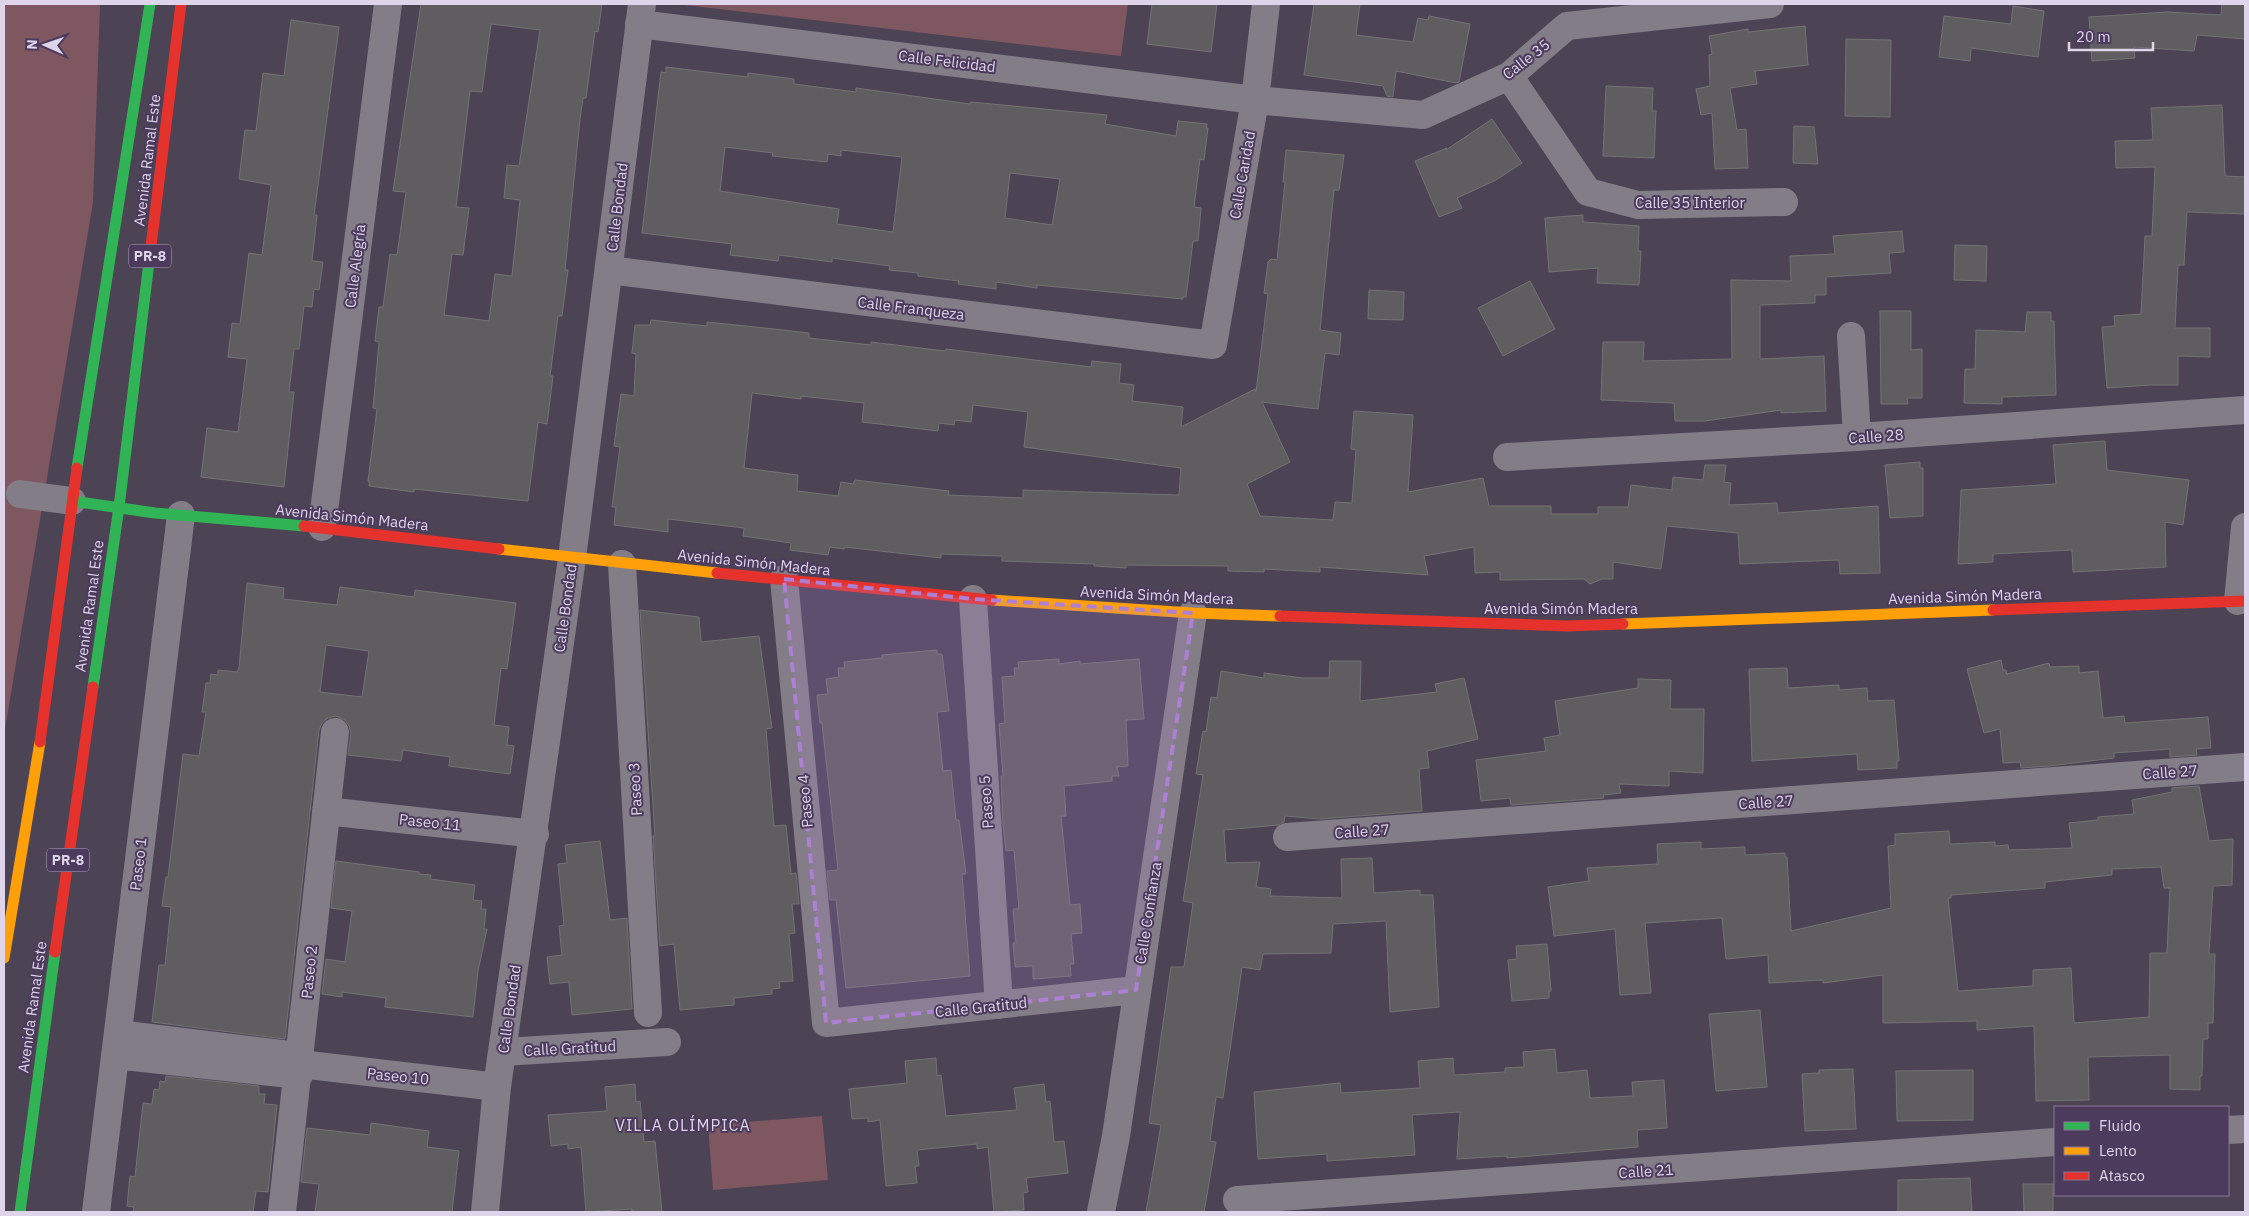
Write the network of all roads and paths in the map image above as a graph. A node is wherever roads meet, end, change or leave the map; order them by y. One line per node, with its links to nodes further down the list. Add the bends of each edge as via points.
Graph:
1 (150, 4): 17 (street, Avenida Ramal Este / PR-8)
2 (181, 4): 18 (street, Avenida Ramal Este / PR-8)
3 (388, 4): 21 (street, Calle Alegría)
4 (1266, 4): 8 (street, Calle Caridad)
5 (1770, 4): 7 (street, Calle 35, via 1567,26)
6 (641, 14): 8 (street, Calle Felicidad); 10 (street, Calle Bondad)
7 (1509, 76): 8 (street, Calle 35, via 1423,115); 9 (street, Calle 35 Interior, via 1588,192 1638,205)
8 (1255, 100): 12 (street, Calle Caridad)
9 (1784, 202)
10 (609, 270): 12 (street, Calle Franqueza); 22 (street, Calle Bondad)
11 (1851, 336): 14 (street)
12 (1213, 345)
13 (2245, 410): 14 (street, Calle 28)
14 (1856, 437): 15 (street, Calle 28)
15 (1507, 458)
16 (20, 494): 17 (street)
17 (72, 501): 18 (street, Avenida Simón Madera); 33 (street, Avenida Ramal Este / PR-8, via 37,761)
18 (119, 508): 19 (street, Avenida Simón Madera); 47 (street, Avenida Ramal Este / PR-8)
19 (181, 515): 21 (street, Avenida Simón Madera); 39 (street, Paseo 1)
20 (2245, 527): 26 (street)
21 (322, 528): 22 (street, Avenida Simón Madera)
22 (572, 558): 23 (street, Avenida Simón Madera); 31 (street, Calle Bondad)
23 (622, 564): 24 (street, Avenida Simón Madera); 36 (street, Paseo 3)
24 (784, 579): 25 (street, Avenida Simón Madera); 37 (street, Paseo 4)
25 (973, 599): 27 (street, Avenida Simón Madera); 35 (street, Paseo 5)
26 (2242, 601): 27 (street, Avenida Simón Madera, via 1567,626)
27 (1193, 613): 34 (street, Calle Confianza)
28 (335, 732): 30 (street, Paseo 2)
29 (2245, 767): 32 (street, Calle 27)
30 (326, 811): 31 (street, Paseo 11); 41 (street, Paseo 2)
31 (534, 834): 40 (street, Calle Bondad)
32 (1287, 837)
33 (4, 958)
34 (1136, 990): 35 (street, Calle Gratitud); 51 (street, Calle Confianza, via 1116,1136)
35 (998, 1005): 37 (street, Calle Gratitud)
36 (648, 1013)
37 (826, 1023)
38 (667, 1042): 40 (street, Calle Gratitud)
39 (116, 1044): 41 (street, Paseo 10); 48 (street, Paseo 1)
40 (504, 1052): 42 (street, Calle Bondad)
41 (300, 1065): 42 (street, Paseo 10); 49 (street, Paseo 2)
42 (497, 1087): 50 (street, Calle Bondad)
43 (2245, 1129): 44 (street)
44 (2229, 1130)
45 (2054, 1142): 46 (street, Calle 21)
46 (1237, 1200)
47 (20, 1212)
48 (96, 1212)
49 (282, 1212)
50 (485, 1212)
51 (1101, 1212)

